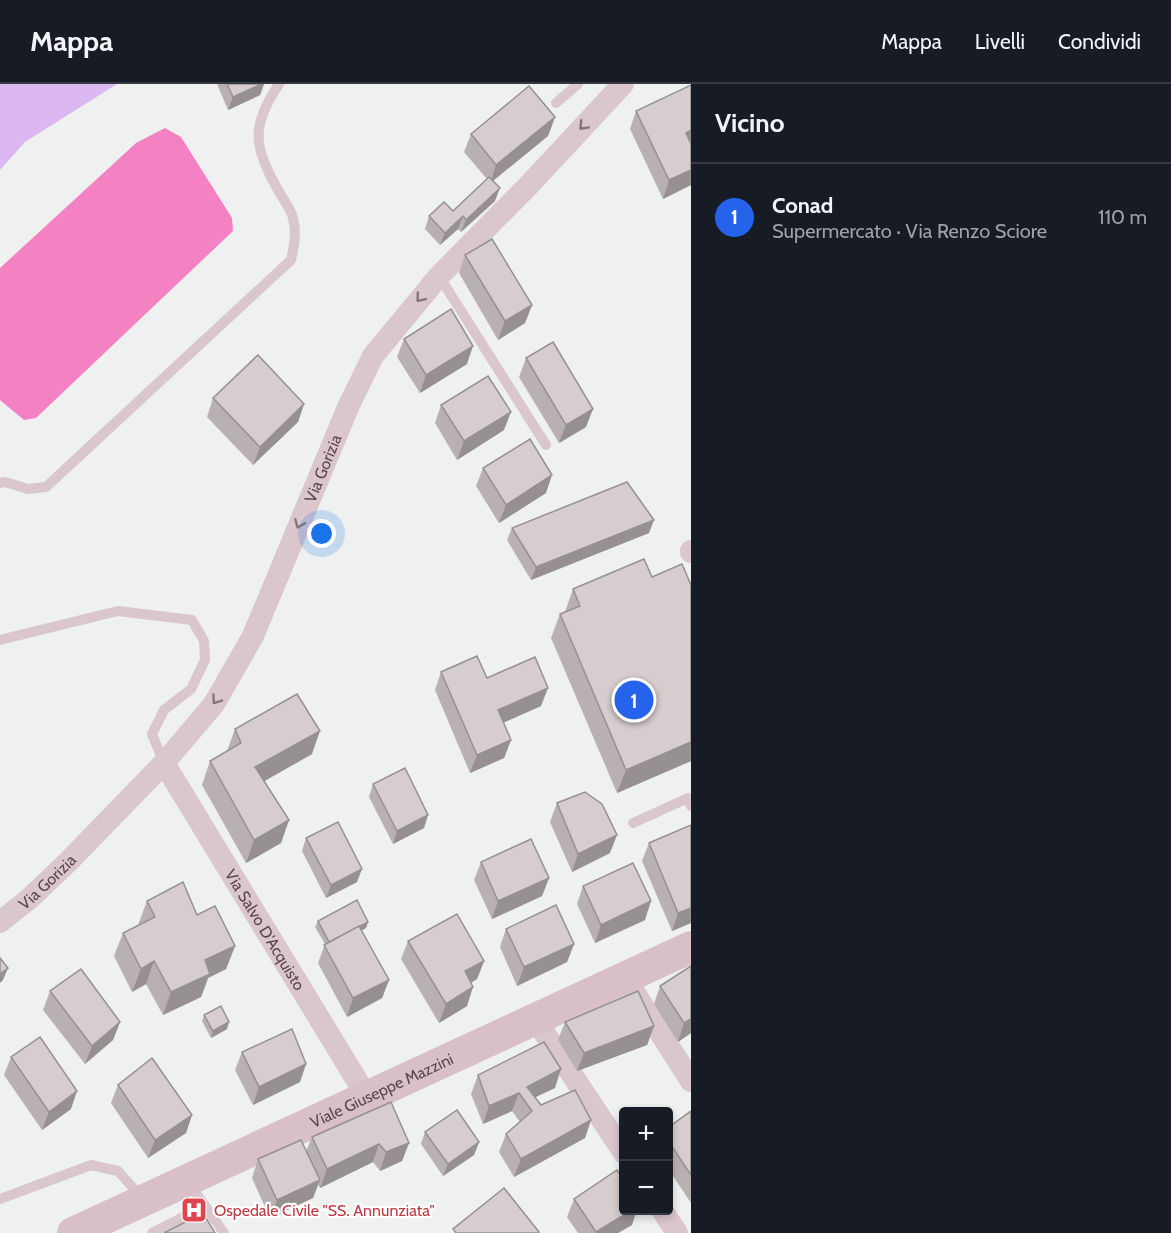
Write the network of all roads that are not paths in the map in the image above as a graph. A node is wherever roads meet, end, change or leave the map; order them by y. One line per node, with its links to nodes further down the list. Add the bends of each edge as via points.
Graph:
1 (279, 84): 7 (lane, via 263,108 257,129 264,164 293,216 296,232 291,260 46,487 28,489)
2 (579, 84): 4 (lane)
3 (623, 84): 5 (street, Via Gorizia, one-way to 5)
4 (556, 103)
5 (439, 276): 6 (lane); 9 (street, Via Gorizia, one-way to 9, via 369,363 236,670 214,704)
6 (546, 445)
7 (0, 483)
8 (0, 640): 9 (lane, via 118,611 192,620 204,641 205,660 191,689 164,710 152,734)
9 (164, 763): 12 (street, Via Gorizia, via 30,899); 17 (street, Via Salvo D'Acquisto)
10 (691, 807): 11 (lane, via 687,798)
11 (633, 823)
12 (0, 921)
13 (691, 947): 14 (main road, Viale Giuseppe Mazzini)
14 (625, 978): 15 (main road, Viale Giuseppe Mazzini); 16 (street)
15 (535, 1019): 17 (main road, Viale Giuseppe Mazzini); 18 (street)
16 (691, 1081)
17 (367, 1097): 19 (main road, Viale Giuseppe Mazzini)
18 (619, 1145)
19 (188, 1180): 21 (main road, Viale Giuseppe Mazzini); 22 (lane)
20 (0, 1199): 21 (lane, via 91,1165 118,1171)
21 (144, 1200): 23 (main road, Viale Giuseppe Mazzini)
22 (205, 1206): 24 (lane); 25 (lane)
23 (92, 1229)
24 (152, 1233)
25 (224, 1233)

